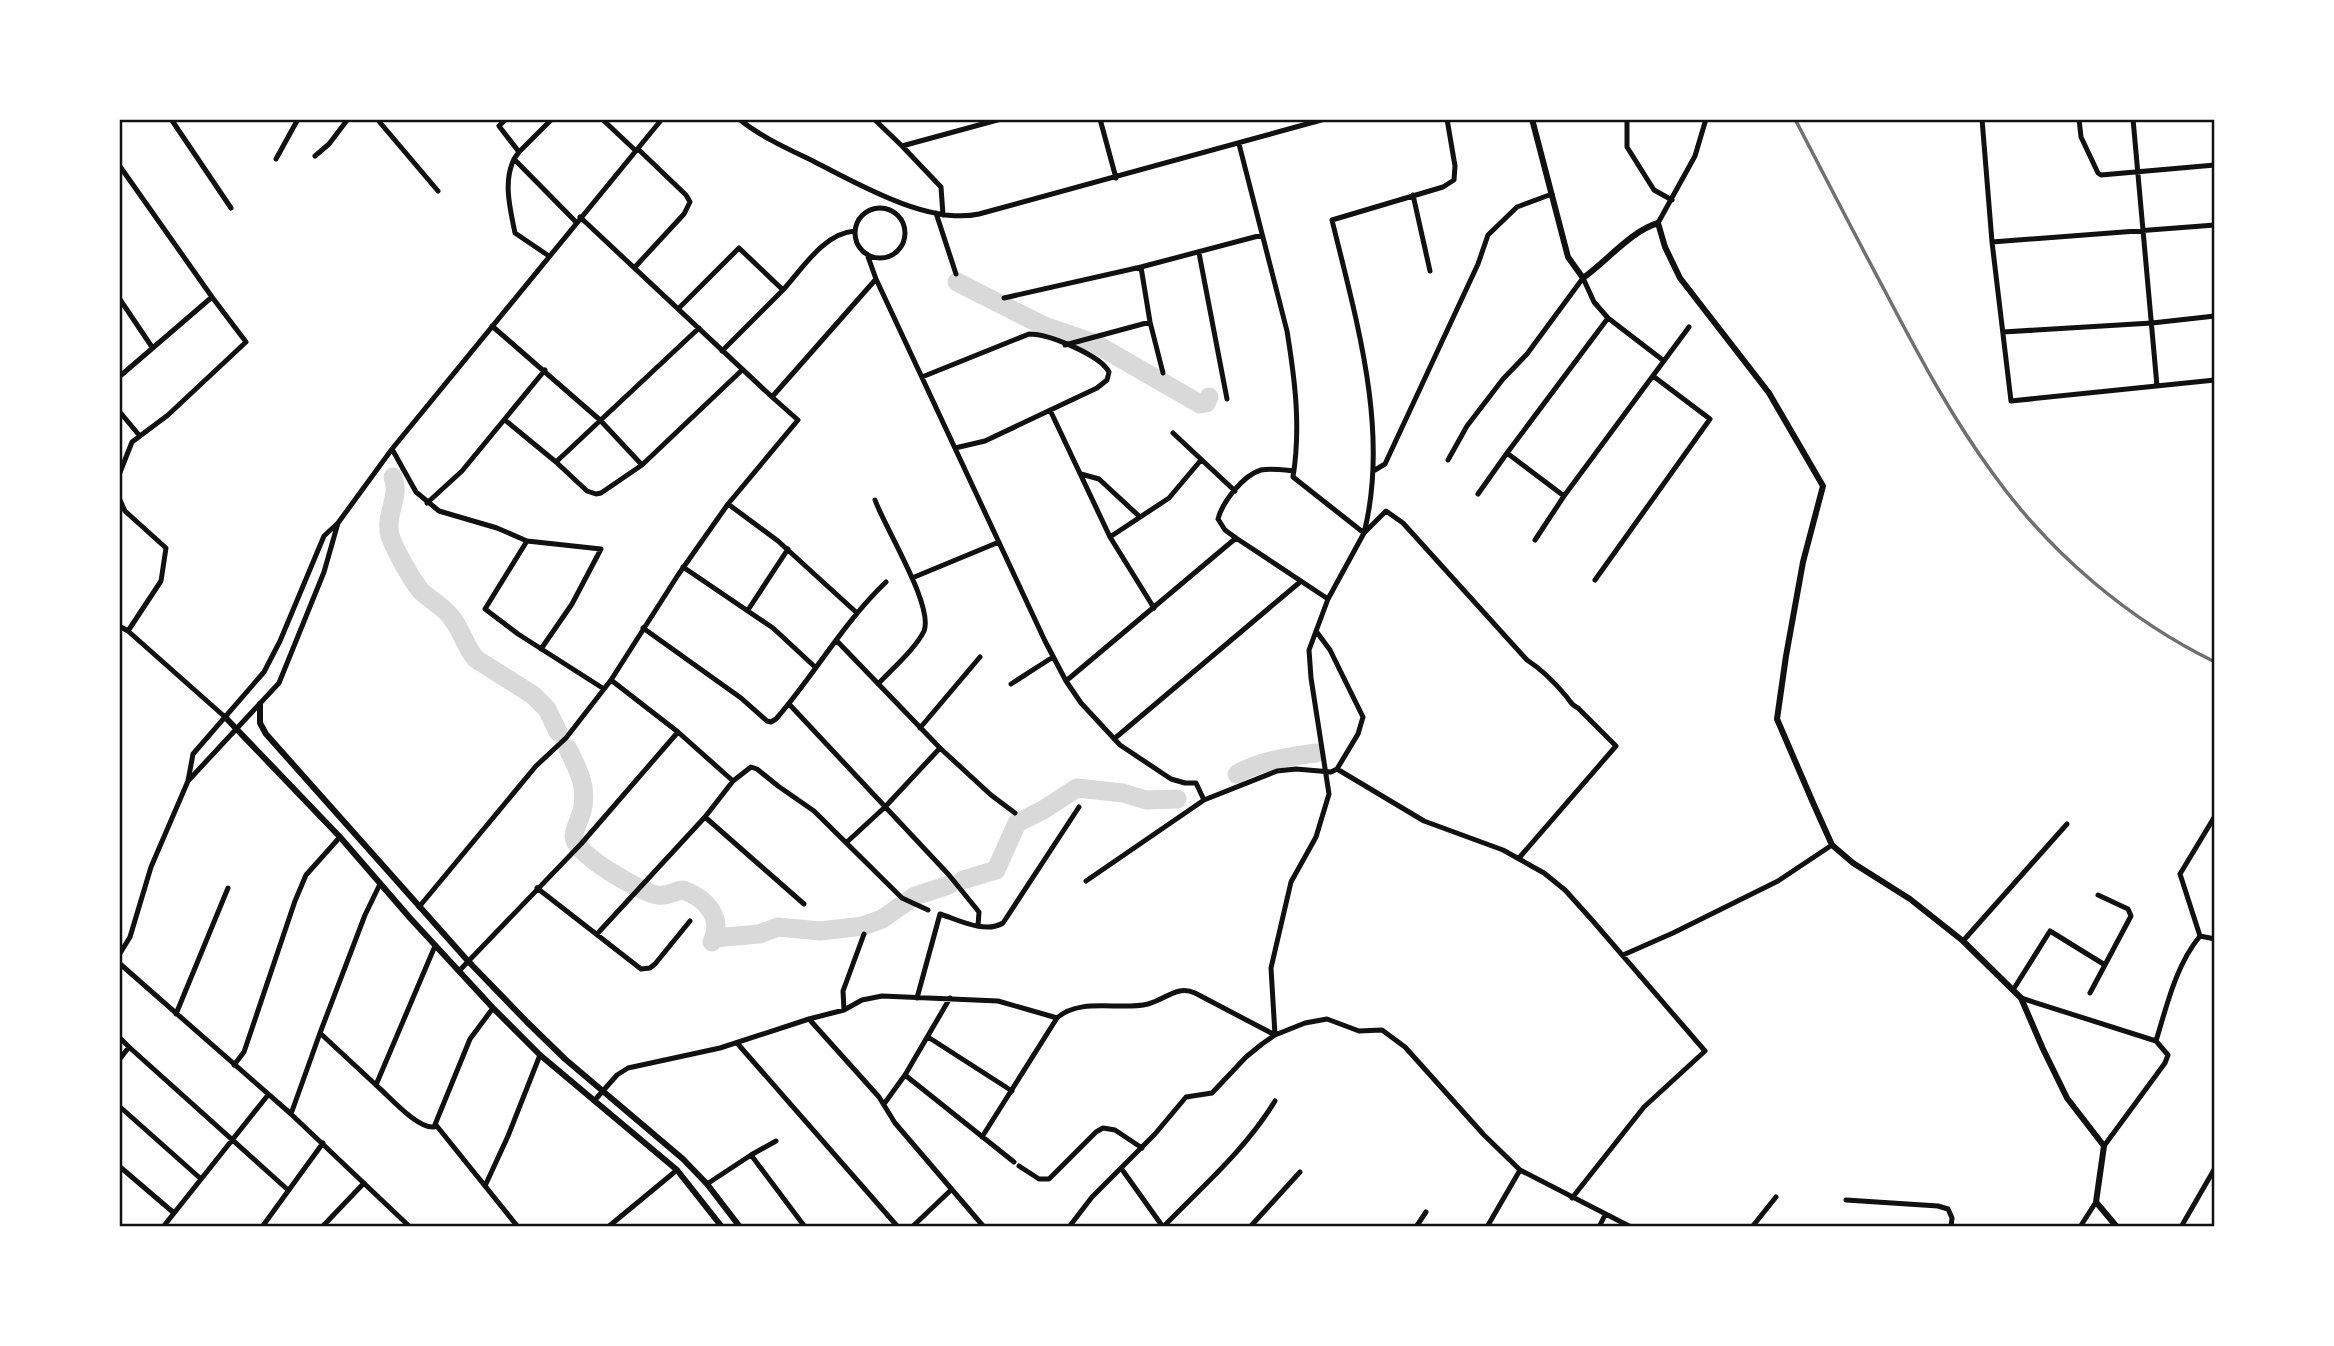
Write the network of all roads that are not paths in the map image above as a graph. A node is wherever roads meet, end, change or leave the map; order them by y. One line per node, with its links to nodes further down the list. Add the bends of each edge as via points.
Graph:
1 (171, 119): 39 (street)
2 (298, 119): 28 (street)
3 (348, 119): 27 (street)
4 (377, 119): 34 (street)
5 (493, 119): 22 (street)
6 (506, 119): 22 (street)
7 (552, 119): 26 (street)
8 (602, 119): 25 (street)
9 (662, 119): 25 (street)
10 (738, 119): 36 (street)
11 (874, 119): 24 (street)
12 (1001, 119): 24 (street)
13 (1100, 119): 33 (street)
14 (1325, 119): 23 (street)
15 (1447, 119): 37 (street, via 1454,180)
16 (1532, 119): 35 (street)
17 (1627, 119): 38 (street, via 1627,147 1654,190)
18 (1706, 119): 38 (street, via 1695,156)
19 (1982, 119): 48 (street)
20 (2079, 119): 32 (street, via 2081,137 2098,173)
21 (2133, 119): 32 (street)
22 (499, 126): 26 (street)
23 (1239, 144): 33 (street); 47 (street)
24 (902, 146): 41 (street, via 941,187)
25 (637, 150): 42 (street); 52 (street, via 690,202)
26 (519, 152): 29 (street)
27 (315, 156)
28 (276, 159)
29 (514, 159): 42 (street); 51 (street, via 508,192 515,233)
30 (119, 165): 59 (street)
31 (2215, 165): 32 (street)
32 (2138, 171): 45 (street)
33 (1116, 178): 41 (street, via 979,214)
34 (438, 191)
35 (1552, 194): 56 (street, via 1568,257); 98 (street, via 1517,207 1488,236 1385,464)
36 (880, 195): 40 (street); 41 (street)
37 (1413, 195): 54 (street); 98 (street, via 1332,220 1364,355)
38 (1672, 200): 43 (street)
39 (232, 208)
40 (880, 208): 46 (street, via 860,218); 50 (street, via 901,220 903,244 883,258)
41 (940, 214): 55 (street)
42 (578, 220): 51 (street); 52 (street)
43 (1658, 223): 56 (street, via 1644,227); 162 (street, via 1679,278 1769,393 1823,486 1803,562 1777,719)
44 (2215, 225): 45 (street)
45 (2143, 230): 48 (street); 66 (street)
46 (855, 231): 50 (street); 58 (street, via 830,240)
47 (1262, 235): 49 (street); 99 (street, via 1292,363 1298,427)
48 (1992, 242): 70 (street)
49 (1199, 253): 53 (street); 84 (street)
50 (867, 254): 57 (street)
51 (549, 256): 67 (street)
52 (635, 267): 62 (street)
53 (1141, 267): 61 (street); 65 (street)
54 (1430, 271)
55 (956, 274)
56 (1583, 278): 64 (street); 95 (street, via 1528,354 1467,426)
57 (876, 279): 80 (street); 83 (street)
58 (783, 290): 62 (street, via 738,248); 73 (street)
59 (212, 297): 72 (street); 90 (street, via 246,342 168,415)
60 (119, 298): 72 (street)
61 (1004, 298)
62 (678, 308): 69 (street)
63 (2215, 316): 66 (street)
64 (1608, 318): 74 (street); 93 (street)
65 (1150, 322): 71 (street); 77 (street)
66 (2152, 323): 70 (street); 82 (street)
67 (492, 326): 75 (street); 92 (street)
68 (1689, 327): 74 (street)
69 (699, 328): 73 (street); 88 (street)
70 (2003, 332): 82 (street, via 2011,401)
71 (1065, 345): 80 (street, via 1040,335 1024,335); 85 (street, via 1097,359 1109,376 1101,386)
72 (152, 347): 79 (street)
73 (722, 351): 76 (street)
74 (1664, 361): 78 (street)
75 (545, 370): 87 (street); 88 (street)
76 (741, 371): 83 (street); 97 (street)
77 (1163, 373)
78 (1653, 376): 104 (street); 120 (street, via 1710,419)
79 (119, 377)
80 (922, 377): 91 (street)
81 (2215, 380): 82 (street)
82 (2157, 386)
83 (772, 397): 108 (street, via 798,420)
84 (1227, 399)
85 (1050, 410): 91 (street, via 985,441); 100 (street)
86 (119, 411): 90 (street)
87 (505, 420): 96 (street); 107 (street)
88 (600, 420): 96 (street); 97 (street)
89 (1173, 433): 94 (street)
90 (139, 435): 101 (street)
91 (955, 448): 116 (street)
92 (391, 449): 107 (street, via 413,488); 110 (street)
93 (1507, 453): 103 (street); 104 (street)
94 (1201, 460): 102 (street); 109 (street, via 1169,498)
95 (1448, 460)
96 (556, 462): 97 (street, via 584,489 596,494)
97 (642, 465)
98 (1375, 470): 111 (street)
99 (1294, 471): 102 (street, via 1259,471); 111 (street, via 1293,477)
100 (1082, 474): 109 (street, via 1099,479); 112 (street)
101 (119, 475)
102 (1236, 491): 113 (street, via 1218,519)
103 (1478, 494)
104 (1564, 496): 114 (street)
105 (119, 498): 129 (street, via 125,511 166,548 161,581)
106 (875, 500): 119 (street)
107 (428, 503): 115 (street)
108 (728, 504): 117 (street); 118 (street)
109 (1140, 517): 112 (street)
110 (338, 523): 141 (street, via 284,674); 143 (street, via 320,541 264,672)
111 (1364, 533): 123 (street); 163 (street, via 1386,511 1403,523 1527,660 1616,746)
112 (1110, 537): 124 (street)
113 (1236, 538): 122 (street); 124 (street)
114 (1535, 540)
115 (527, 541): 132 (street, via 485,609); 132 (street, via 601,549)
116 (999, 542): 119 (street); 134 (street)
117 (788, 549): 125 (street); 126 (street)
118 (684, 567): 125 (street); 128 (street)
119 (912, 578): 138 (street, via 925,610 925,626 920,638)
120 (1595, 580)
121 (886, 582): 126 (street)
122 (1300, 582): 123 (street); 147 (street)
123 (1328, 599): 130 (street)
124 (1154, 608): 137 (street)
125 (748, 610): 135 (street)
126 (857, 612): 131 (street)
127 (119, 626): 129 (street)
128 (643, 628): 136 (street); 142 (street, via 767,721 774,721)
129 (128, 631): 143 (street)
130 (1316, 631): 149 (street, via 1363,717); 150 (street, via 1309,657)
131 (836, 640): 135 (street); 138 (street)
132 (541, 649): 140 (street)
133 (980, 657): 145 (street)
134 (1053, 657): 137 (street); 139 (street)
135 (815, 667): 142 (street)
136 (611, 680): 140 (street); 146 (street)
137 (1066, 681): 147 (street)
138 (878, 684): 145 (street)
139 (1011, 684)
140 (604, 689): 170 (street)
141 (260, 704): 144 (street); 170 (street, via 260,723 266,734)
142 (789, 704): 154 (street)
143 (225, 717): 144 (street); 151 (street, via 194,754)
144 (236, 727): 151 (street); 160 (street)
145 (920, 728): 148 (street)
146 (678, 732): 152 (street); 167 (street)
147 (1114, 739): 153 (street, via 1171,779 1196,783)
148 (940, 748): 154 (street); 156 (street)
149 (1338, 769): 150 (street); 163 (street, via 1424,821)
150 (1326, 772): 153 (street, via 1277,771); 197 (street, via 1329,794 1325,812 1291,881 1271,968)
151 (188, 781): 180 (street, via 151,867 130,937)
152 (733, 781): 158 (street); 161 (street, via 751,766 757,769)
153 (1204, 800): 164 (street)
154 (885, 807): 161 (street); 173 (street, via 978,909)
155 (1079, 807): 173 (street, via 1008,918 995,927)
156 (1015, 813)
157 (2215, 816): 176 (street, via 2180,874)
158 (705, 817): 169 (street); 174 (street)
159 (2067, 824): 178 (street)
160 (340, 837): 165 (street); 205 (street, via 306,875 244,1052)
161 (847, 842): 171 (street, via 902,898)
162 (1832, 845): 178 (street); 181 (street, via 1778,881)
163 (1519, 858): 181 (street, via 1565,890)
164 (1086, 881)
165 (380, 884): 179 (street); 196 (street)
166 (228, 888): 193 (street)
167 (537, 888): 174 (street); 182 (street)
168 (2098, 895): 184 (street, via 2128,909 2131,916)
169 (804, 904)
170 (419, 907): 182 (street)
171 (928, 910)
172 (691, 921): 174 (street, via 655,964 645,969 636,967)
173 (978, 926): 188 (street, via 940,914)
174 (597, 934)
175 (864, 934): 192 (street, via 843,992)
176 (2200, 936): 177 (street); 200 (street, via 2171,991)
177 (2215, 939)
178 (1963, 941): 186 (street)
179 (435, 946): 185 (street); 207 (street)
180 (119, 955)
181 (1623, 955): 237 (street, via 1705,1051 1644,1107)
182 (468, 961): 185 (street); 208 (street)
183 (119, 963): 193 (street)
184 (2105, 965): 186 (street, via 2050,931); 187 (street)
185 (458, 971): 191 (street)
186 (2013, 990): 190 (street)
187 (2090, 993)
188 (917, 998): 189 (street); 192 (street, via 870,998)
189 (950, 998): 194 (street, via 998,1001); 199 (street)
190 (2021, 998): 200 (street); 221 (street, via 2067,1098)
191 (493, 1008): 203 (street); 216 (street, via 470,1040)
192 (844, 1010): 195 (street)
193 (176, 1014): 205 (street)
194 (1056, 1018): 197 (street, via 1075,1008 1148,1004 1184,989); 209 (street)
195 (809, 1019): 201 (street); 213 (street)
196 (320, 1033): 207 (street); 215 (street)
197 (1275, 1035): 222 (street, via 1212,1093 1186,1097); 228 (street, via 1327,1019 1359,1031 1382,1030 1405,1047)
198 (119, 1037): 202 (street)
199 (928, 1037): 206 (street); 209 (street)
200 (2157, 1041): 221 (street, via 2168,1055 2165,1063)
201 (737, 1043): 208 (street, via 628,1068); 252 (street)
202 (130, 1047): 204 (street); 218 (street)
203 (540, 1055): 211 (street); 233 (street)
204 (119, 1060)
205 (234, 1065): 210 (street)
206 (905, 1075): 213 (street); 217 (street)
207 (376, 1084): 216 (street, via 418,1123)
208 (603, 1090): 211 (street); 232 (street)
209 (1012, 1091): 217 (street)
210 (268, 1095): 215 (street); 218 (street)
211 (594, 1101): 227 (street)
212 (1275, 1101): 225 (street, via 1229,1161 1163,1227)
213 (884, 1104): 235 (street)
214 (119, 1106): 230 (street)
215 (291, 1114): 220 (street)
216 (436, 1125): 233 (street)
217 (982, 1137): 222 (street, via 1039,1180 1049,1179 1102,1128 1115,1130)
218 (233, 1139): 230 (street); 234 (street)
219 (776, 1141): 223 (street)
220 (323, 1143): 231 (street); 234 (street)
221 (2104, 1146): 239 (street)
222 (1142, 1147): 225 (street)
223 (751, 1155): 232 (street); 251 (street)
224 (119, 1166): 241 (street)
225 (1121, 1168): 255 (street)
226 (2215, 1168): 265 (street)
227 (677, 1170): 248 (street); 249 (street)
228 (1520, 1170): 237 (street); 258 (street)
229 (1300, 1172): 256 (street)
230 (201, 1179): 241 (street)
231 (364, 1182): 243 (street); 246 (street)
232 (707, 1184): 250 (street)
233 (485, 1186): 247 (street)
234 (288, 1191): 245 (street)
235 (951, 1191): 253 (street); 254 (street)
236 (1776, 1197): 261 (street)
237 (1572, 1198): 242 (street)
238 (1846, 1200): 262 (street, via 1938,1206 1948,1209)
239 (2096, 1202): 263 (street); 264 (street)
240 (1426, 1212): 257 (street)
241 (174, 1213): 244 (street)
242 (1605, 1215): 259 (street); 260 (street)
243 (409, 1226)
244 (163, 1227)
245 (262, 1227)
246 (322, 1227)
247 (518, 1227)
248 (608, 1227)
249 (722, 1227)
250 (740, 1227)
251 (805, 1227)
252 (898, 1227)
253 (912, 1227)
254 (984, 1227)
255 (1069, 1227)
256 (1250, 1227)
257 (1416, 1227)
258 (1487, 1227)
259 (1599, 1227)
260 (1632, 1227)
261 (1752, 1227)
262 (1951, 1227)
263 (2080, 1227)
264 (2117, 1227)
265 (2180, 1227)

